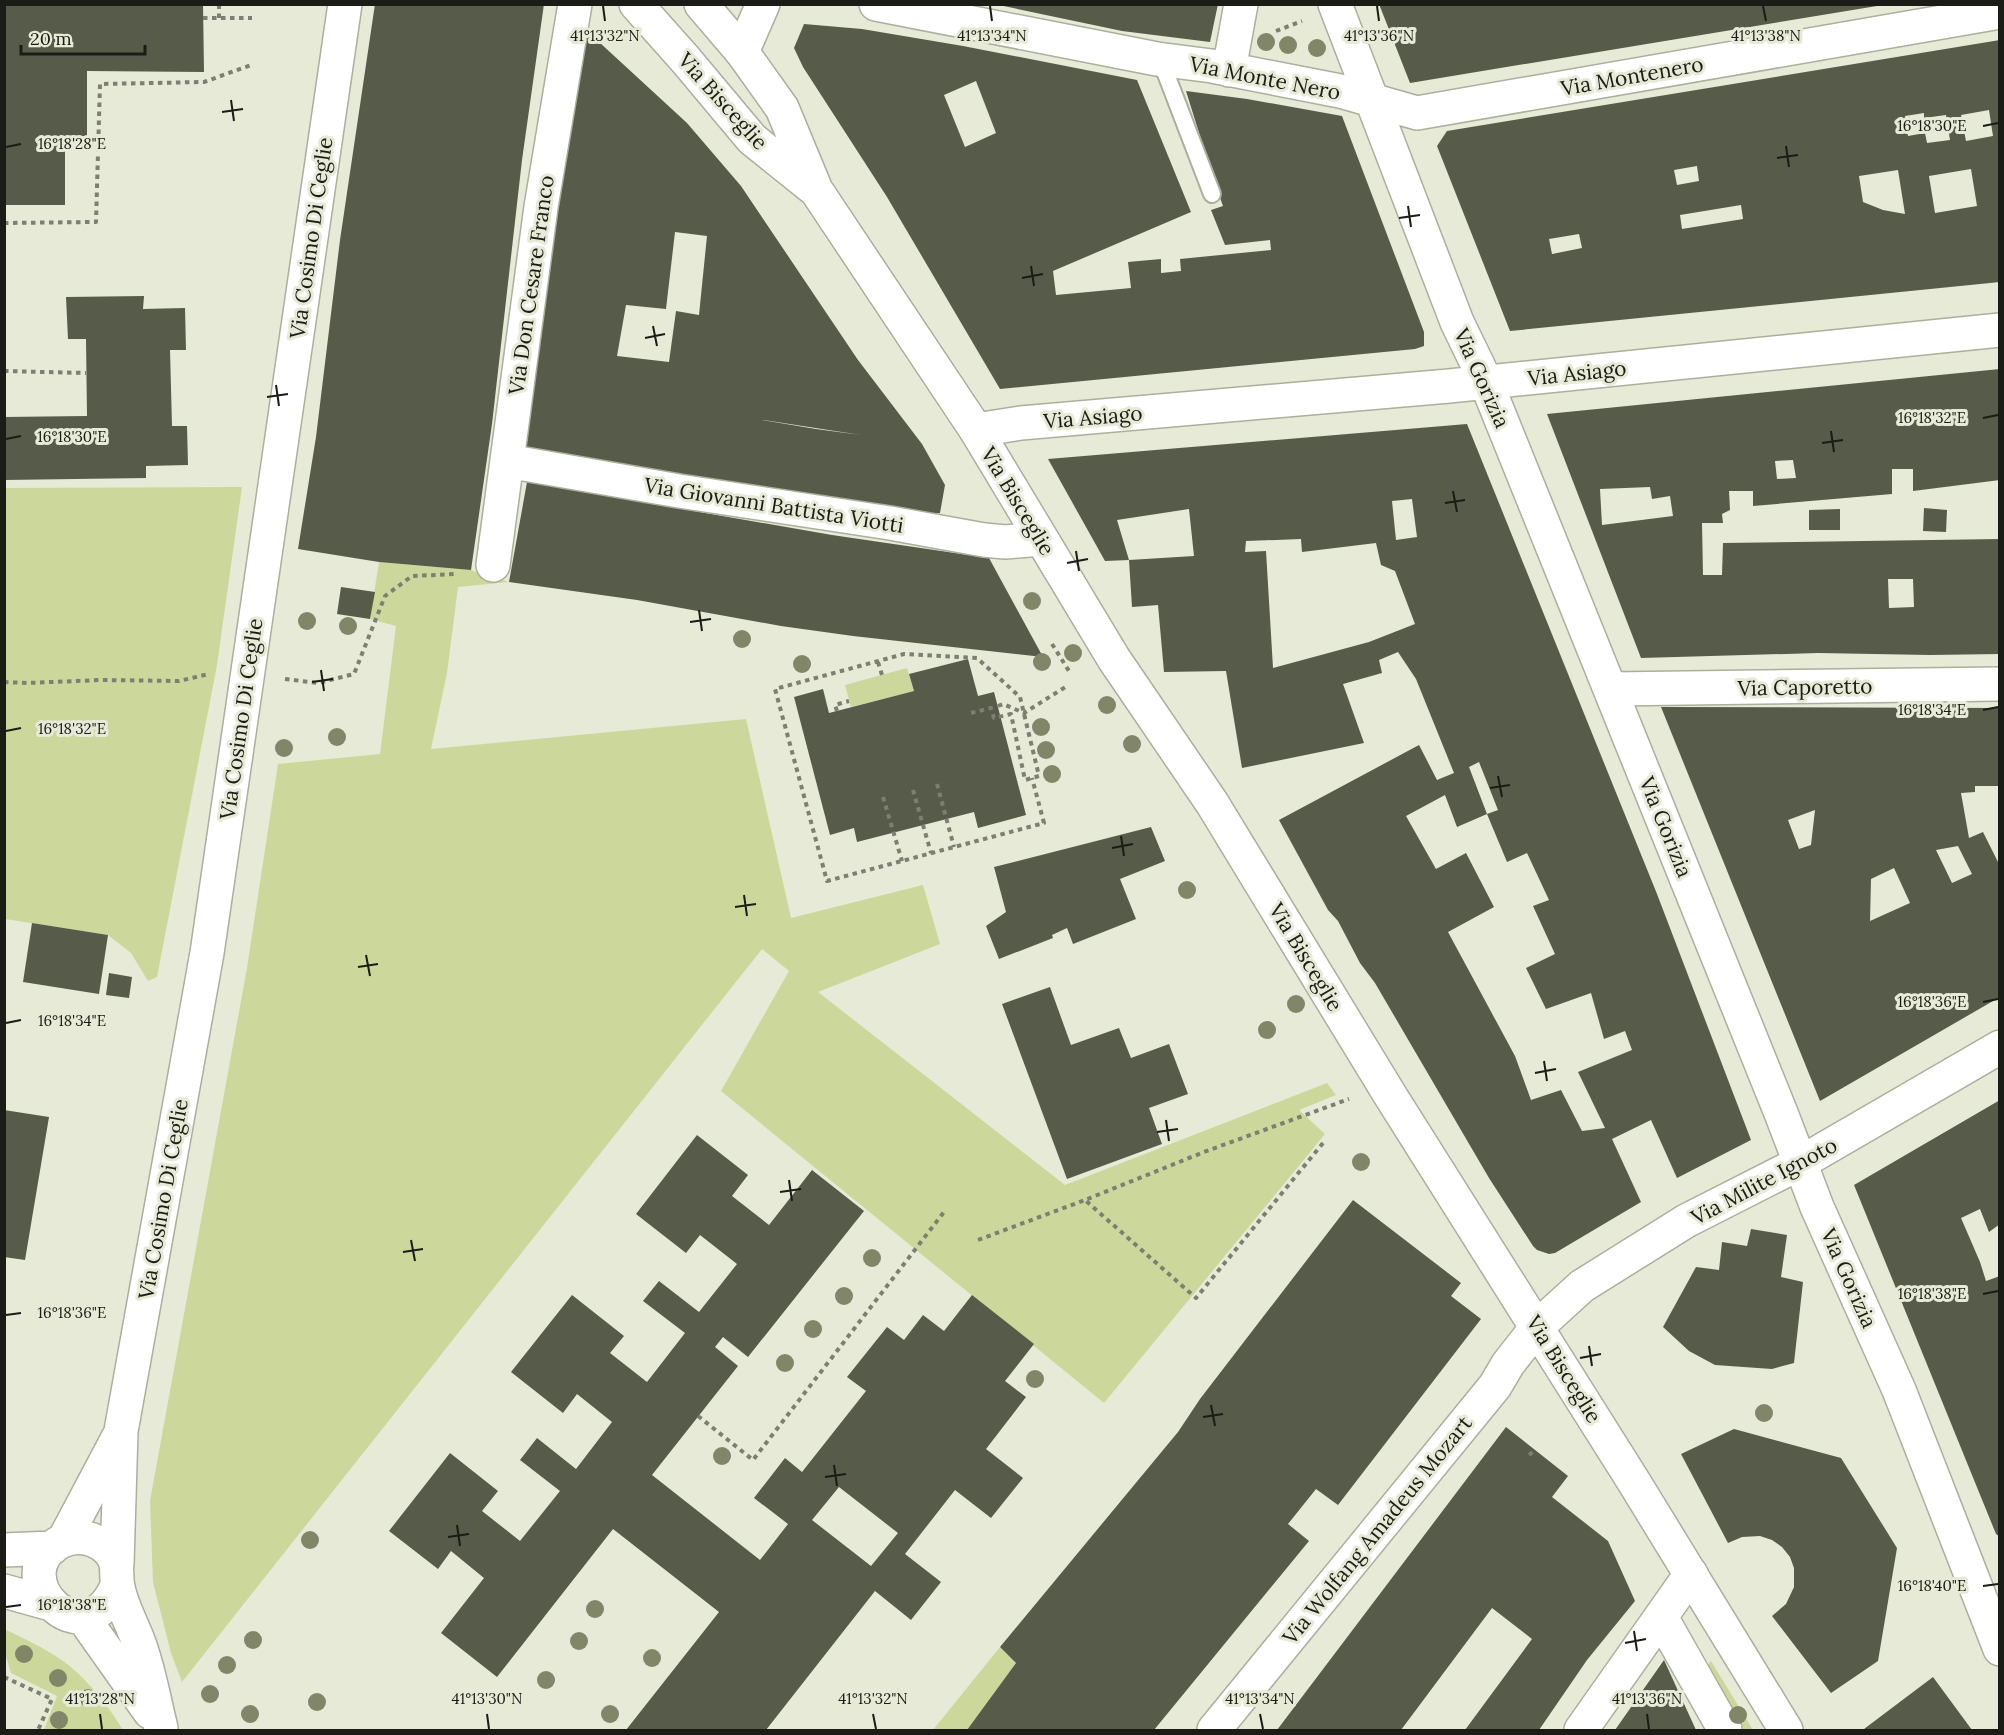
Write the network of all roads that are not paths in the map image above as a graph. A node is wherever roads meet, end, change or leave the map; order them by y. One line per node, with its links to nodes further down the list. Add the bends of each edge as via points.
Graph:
1 (345, 4): 27 (street, Via Cosimo Di Ceglie, via 207,953)
2 (574, 4): 19 (street, Via Don Cesare Franco, via 541,207)
3 (636, 4): 14 (street, Via Bisceglie, via 752,139)
4 (701, 4): 10 (street, Via Bisceglie)
5 (763, 4): 10 (street)
6 (876, 4): 11 (street, Via Monte Nero)
7 (1241, 4): 12 (street)
8 (1335, 4): 13 (street, Via Gorizia)
9 (2000, 12): 13 (street, Via Montenero, via 1417,113)
10 (742, 52): 14 (street, Via Bisceglie, via 782,108)
11 (1157, 59): 12 (street, Via Monte Nero); 15 (lane, Via Monte Nero)
12 (1229, 70): 13 (street, Via Monte Nero)
13 (1371, 100): 17 (street, Via Gorizia, via 1457,322)
14 (816, 190): 18 (street, Via Bisceglie)
15 (1212, 194)
16 (2000, 330): 17 (street, Via Asiago)
17 (1486, 382): 18 (street, Via Asiago); 23 (street, Via Gorizia)
18 (976, 430): 20 (street, Via Bisceglie)
19 (507, 461): 20 (street, Via Giovanni Battista Viotti, via 984,540); 21 (street, Via Don Cesare Franco)
20 (1041, 539): 26 (street, Via Bisceglie, via 1114,659 1212,803)
21 (478, 570)
22 (2000, 684): 23 (street, Via Caporetto)
23 (1610, 689): 25 (street, Via Gorizia)
24 (2000, 1047): 25 (street, Via Milite Ignoto)
25 (1800, 1163): 26 (street, Via Milite Ignoto, via 1686,1221 1582,1286); 36 (street, Via Gorizia, via 1899,1390)
26 (1537, 1327): 30 (street, Via Bisceglie); 38 (street, Via Wolfang Amadeus Mozart, via 1495,1386)
27 (121, 1431): 28 (street, Via Cosimo Di Ceglie); 31 (street, Via Cosimo Di Ceglie)
28 (58, 1544): 29 (street); 31 (street, via 77,1537 101,1544 111,1553); 33 (street, via 44,1558 40,1570 43,1594)
29 (4, 1550)
30 (1691, 1574): 35 (street); 41 (street, Via Bisceglie)
31 (117, 1575): 34 (street, via 105,1607); 37 (street)
32 (4, 1591): 33 (street)
33 (51, 1604): 34 (street, via 59,1611)
34 (82, 1616): 37 (street)
35 (1660, 1617): 39 (street); 40 (street)
36 (2000, 1649)
37 (162, 1729)
38 (1214, 1731)
39 (1581, 1731)
40 (1725, 1731)
41 (1786, 1731)

